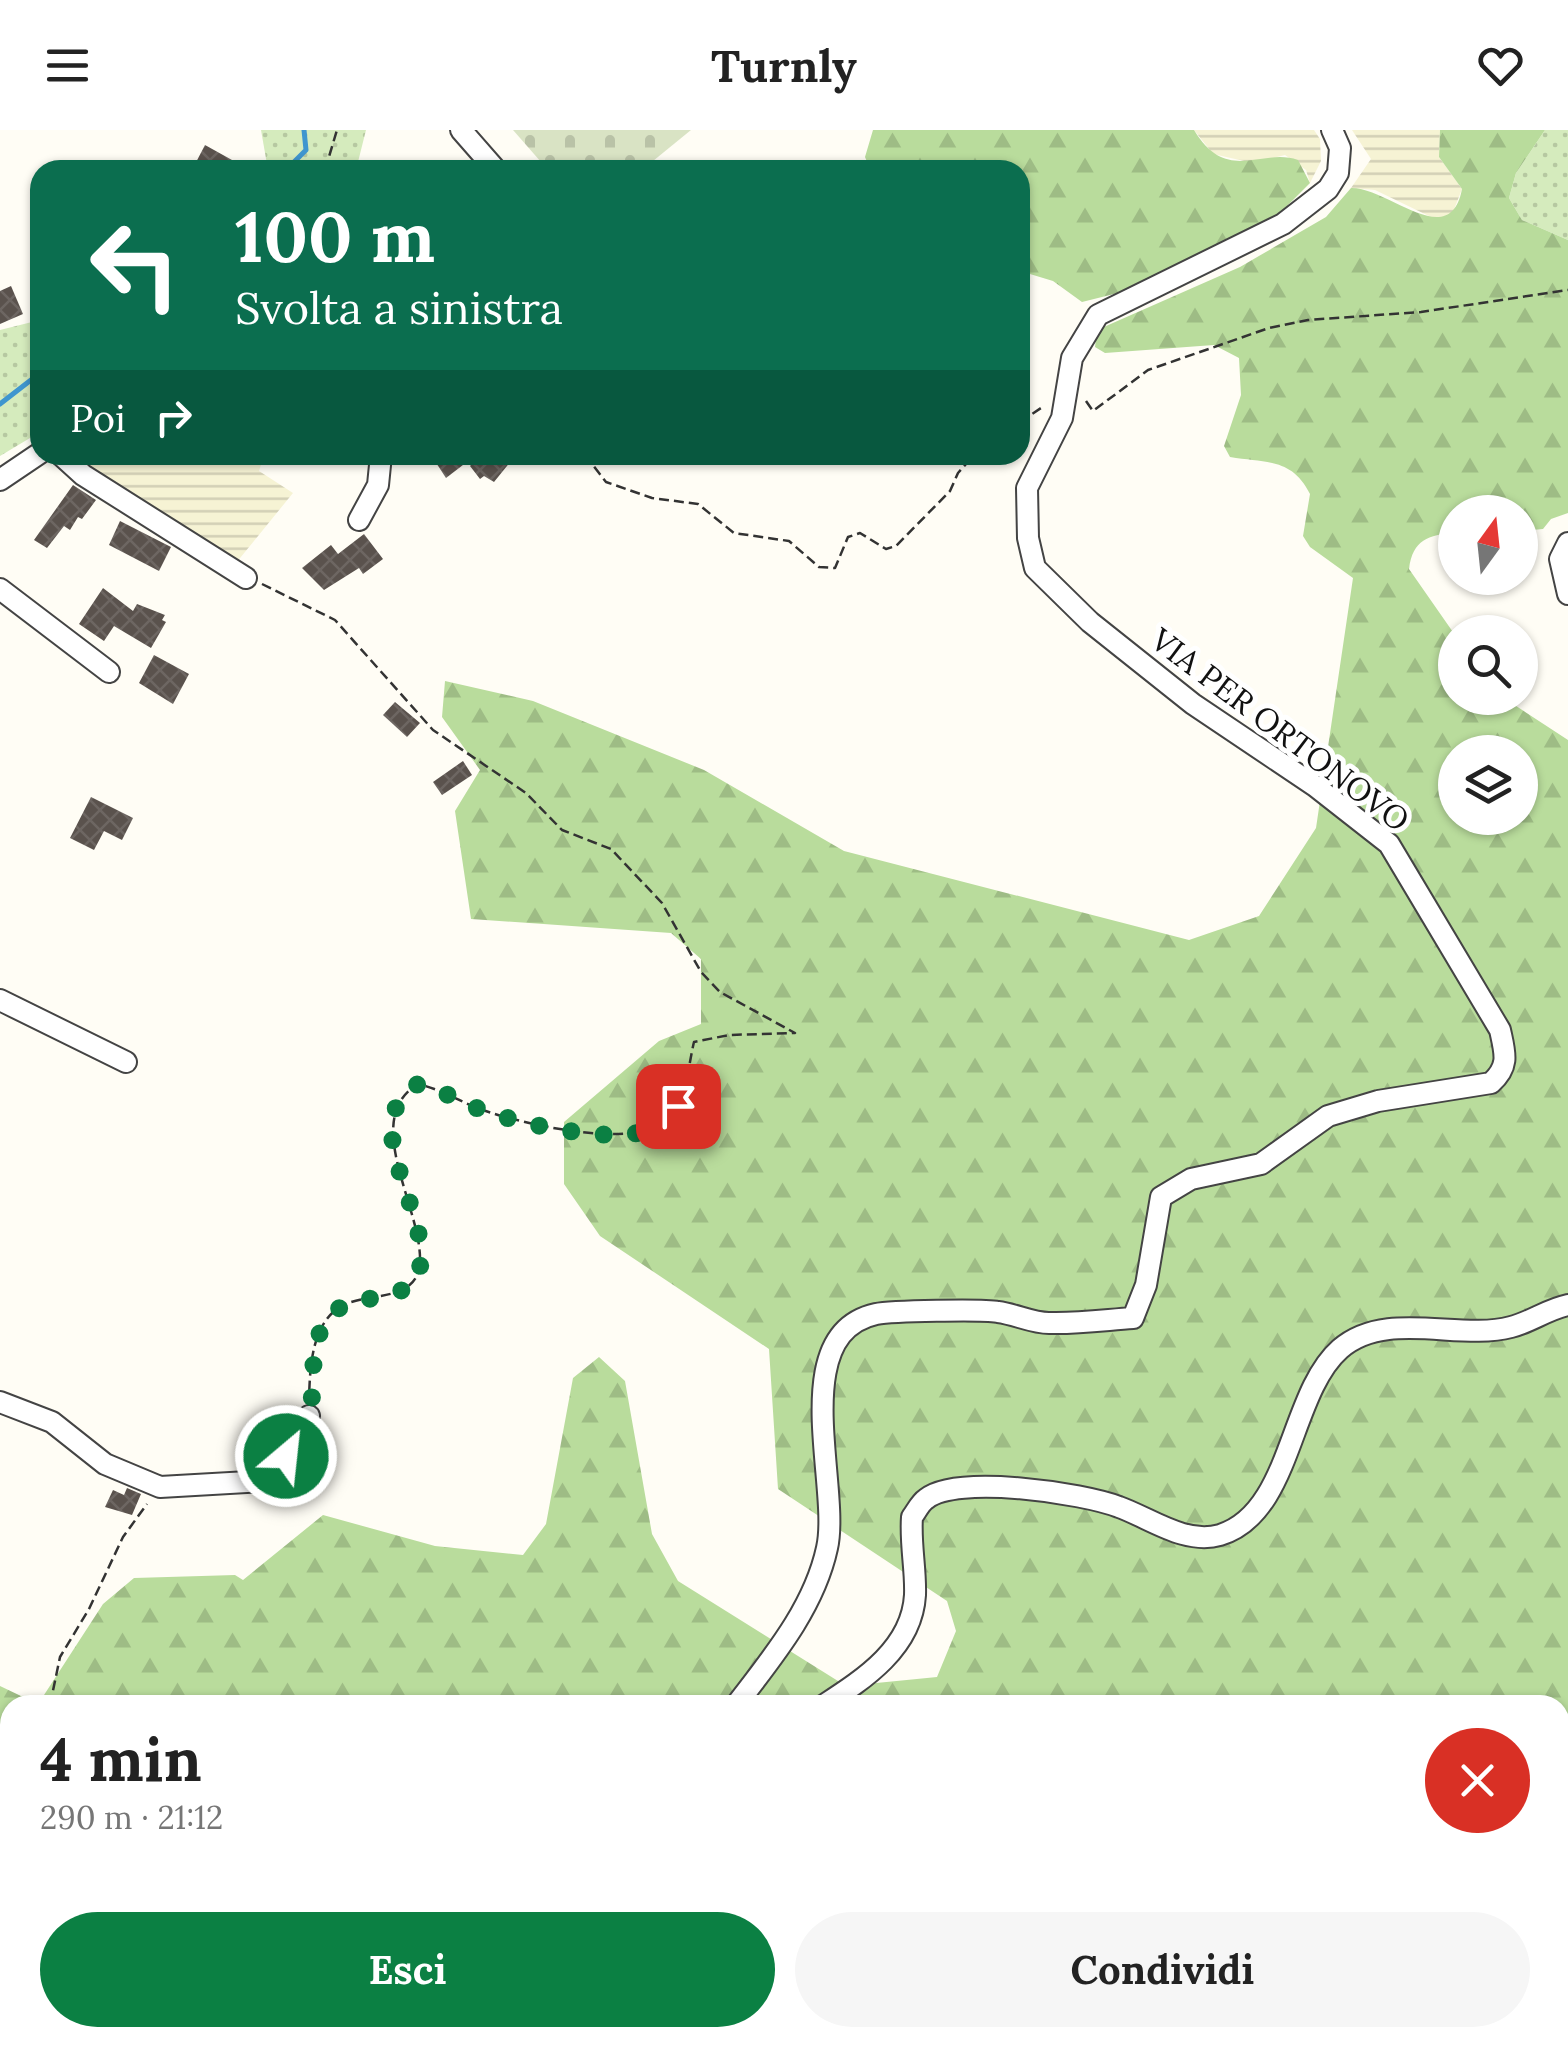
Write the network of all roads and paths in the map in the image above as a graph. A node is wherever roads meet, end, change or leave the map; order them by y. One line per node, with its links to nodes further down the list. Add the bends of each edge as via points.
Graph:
1 (337, 130): 4 (path)
2 (462, 130): 5 (street)
3 (1332, 130): 27 (street, VIA PER ORTONOVO, via 1340,148 1338,173 1328,189 1283,224 1098,315 1072,358 1062,418 1027,488 1028,538 1035,568 1090,622 1389,844 1500,1030 1503,1072 1491,1084 1378,1100 1328,1116 1261,1164 1191,1179 1161,1197 1146,1284 1133,1318 1046,1324 995,1311 875,1314 851,1326 831,1350 822,1382 828,1545 816,1583)
4 (328, 160)
5 (488, 160)
6 (1568, 290): 7 (path, via 1269,328 1148,370 1093,411)
7 (1080, 392)
8 (30, 460): 13 (street)
9 (72, 465): 16 (street)
10 (380, 465): 14 (street, via 378,485)
11 (593, 465): 12 (path, via 606,482 698,504 734,533 788,541 819,567 835,568 848,538 860,533 886,550 896,546 950,491)
12 (965, 465)
13 (0, 480)
14 (359, 520)
15 (1568, 542): 18 (street, via 1560,558)
16 (246, 578): 24 (path, via 335,620 433,730 526,793 562,830 611,849 654,893 720,992 795,1033 694,1042 678,1106 648,1131 529,1122 418,1084 403,1094 392,1118 393,1144 417,1221 420,1266 414,1283 330,1316 310,1373)
17 (0, 590): 19 (street)
18 (1568, 594)
19 (109, 672)
20 (0, 1000): 21 (street)
21 (126, 1062)
22 (1568, 1305): 28 (street, via 1510,1328 1425,1327 1343,1346 1314,1378 1271,1486 1241,1526 1216,1537 1154,1525 1118,1506 1018,1486 927,1497 912,1517 915,1600 903,1634 876,1672)
23 (0, 1402): 25 (street, via 52,1422 105,1464)
24 (309, 1416): 25 (street, via 264,1481)
25 (160, 1486): 26 (path, via 122,1537 90,1610 60,1657)
26 (52, 1695)
27 (744, 1695)
28 (840, 1695)

